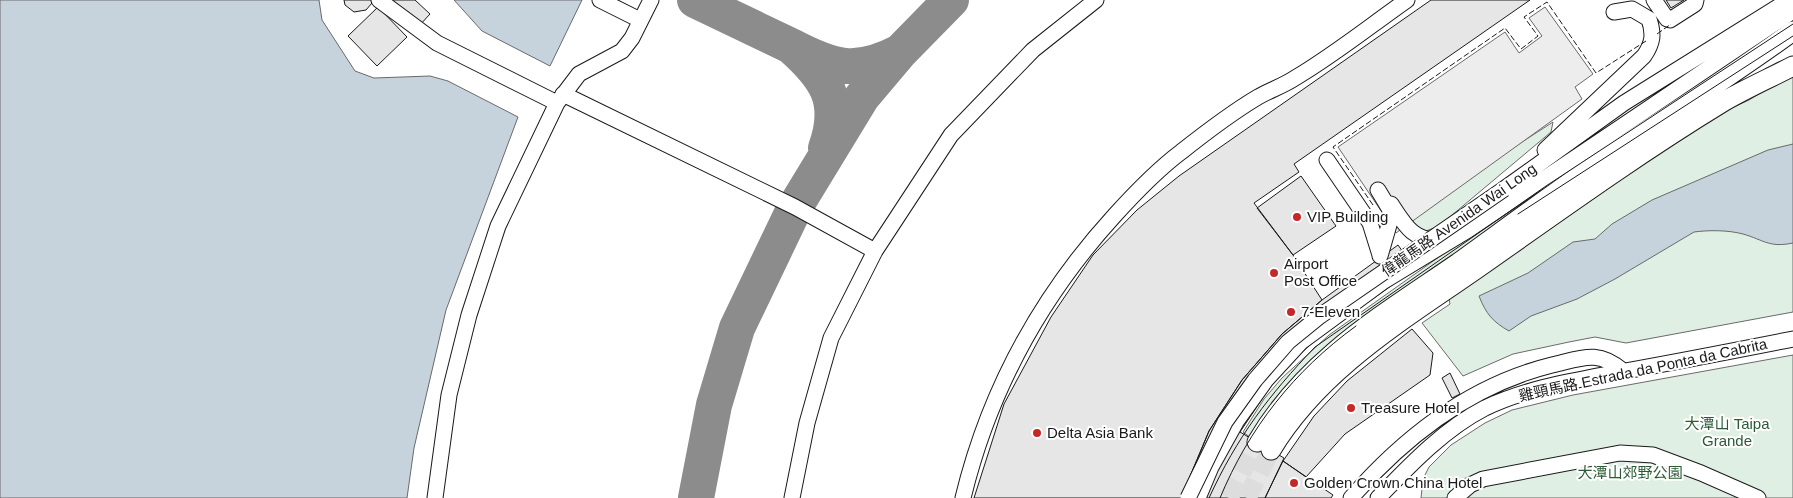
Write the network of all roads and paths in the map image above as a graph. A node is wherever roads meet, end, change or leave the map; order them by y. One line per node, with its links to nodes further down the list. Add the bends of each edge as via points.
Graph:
1 (380, 0): 14 (street, via 437,44)
2 (650, 0): 11 (street)
3 (1096, 0): 21 (street, via 1033,50 951,135)
4 (1407, 0): 28 (street, via 1295,79 1258,97 1179,153 1132,196 1092,240 1052,292 1023,340 997,392 974,452)
5 (1654, 0): 6 (street, via 1670,20 1695,4)
6 (1696, 0)
7 (1789, 0): 16 (street, 偉龍馬路 Avenida Wai Long, via 1624,103)
8 (607, 3): 11 (street)
9 (1793, 11): 20 (street, 偉龍馬路 Avenida Wai Long)
10 (1614, 12): 16 (street, via 1632,9 1649,19 1653,36 1650,48)
11 (640, 20): 14 (street, via 622,51 579,74)
12 (1793, 31): 13 (main road, via 1722,83 1620,148 1338,347 1292,392 1273,416 1264,446 1347,360 1629,161 1724,101)
13 (1793, 66)
14 (560, 99): 21 (street, via 795,207); 26 (street, via 498,226 469,315 449,395)
15 (1326, 160): 17 (street)
16 (1504, 189): 29 (street, 偉龍馬路 Avenida Wai Long, bridge, via 1320,316 1288,342 1225,422)
17 (1370, 223): 18 (street); 22 (street)
18 (1388, 231): 19 (street); 19 (street, via 1391,214 1378,190); 22 (street)
19 (1419, 238): 20 (street)
20 (1450, 240): 23 (street, 偉龍馬路 Avenida Wai Long)
21 (875, 251): 27 (street, via 832,338 807,423)
22 (1380, 255): 23 (street, via 1386,274)
23 (1384, 281): 30 (street, 偉龍馬路 Avenida Wai Long, via 1301,342 1266,380 1210,467)
24 (1793, 339): 25 (street, 雞頸馬路 Estrada da Ponta da Cabrita)
25 (1623, 371): 31 (street, via 1610,360 1594,356 1501,380 1444,413 1379,467); 32 (street, 雞頸馬路 Estrada da Ponta da Cabrita, via 1541,388 1484,408 1447,433)
26 (435, 498)
27 (792, 498)
28 (963, 498)
29 (1188, 498)
30 (1198, 498)
31 (1351, 498)
32 (1378, 498)
33 (1454, 498): 34 (street, via 1483,479 1620,453 1653,455)
34 (1758, 498)

